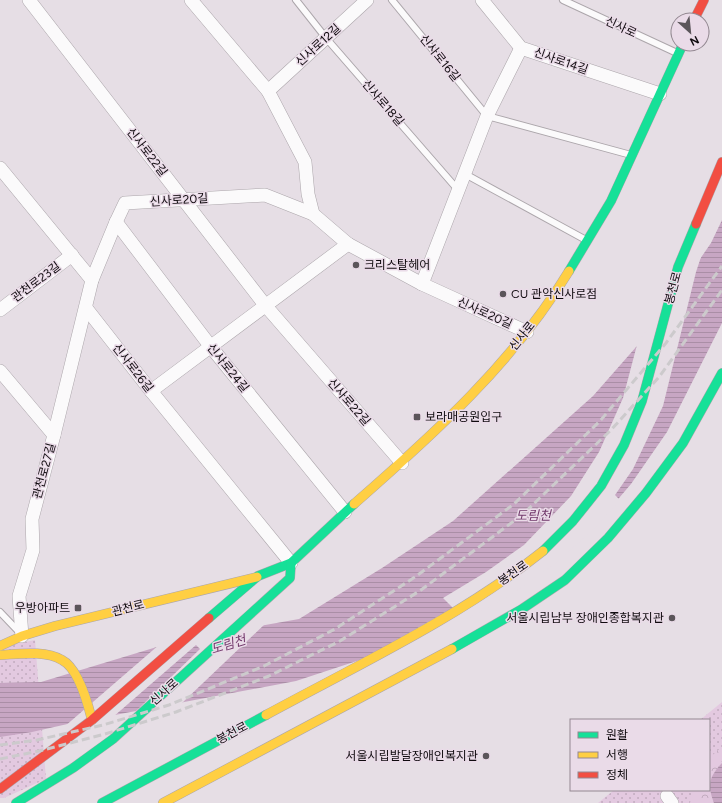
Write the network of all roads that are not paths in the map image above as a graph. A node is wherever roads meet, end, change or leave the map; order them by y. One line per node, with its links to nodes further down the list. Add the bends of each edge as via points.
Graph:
1 (29, 0): 21 (street, 신사로22길)
2 (191, 0): 13 (street)
3 (296, 0): 10 (lane, 신사로18길)
4 (367, 0): 10 (street, 신사로12길)
5 (392, 0): 15 (lane, 신사로16길)
6 (482, 0): 11 (street, 신사로14길)
7 (563, 0): 12 (lane, 신사로)
8 (704, 0): 9 (main road)
9 (698, 12)
10 (326, 38): 13 (street, 신사로12길); 20 (lane, 신사로18길)
11 (521, 48): 14 (street, 신사로14길); 15 (street)
12 (679, 54): 14 (main road, 신사로)
13 (268, 91): 22 (street, via 305,162)
14 (660, 94): 16 (main road, 신사로)
15 (487, 116): 16 (lane); 19 (street)
16 (632, 155): 24 (main road, 신사로, via 611,201)
17 (722, 162): 49 (main road, 봉천로, via 678,267 642,401 624,445 602,486 548,547 519,570 456,612)
18 (0, 168): 26 (street)
19 (465, 174): 20 (street); 24 (lane)
20 (459, 191): 28 (street)
21 (184, 199): 22 (street, 신사로20길, via 266,195); 23 (street, 신사로20길, via 125,203); 29 (street, 신사로22길)
22 (313, 214): 25 (street, 신사로20길)
23 (116, 222): 27 (street, 신사로20길); 33 (street, 신사로24길)
24 (587, 240): 32 (main road, 신사로, via 554,295)
25 (348, 244): 28 (street, 신사로20길); 29 (street)
26 (72, 255): 27 (street); 31 (street, 관천로23길)
27 (92, 280): 30 (street)
28 (422, 284): 32 (street, 신사로20길)
29 (265, 306): 33 (street); 38 (street, 신사로22길)
30 (86, 308): 36 (street, 신사로26길); 37 (street, 관천로27길)
31 (0, 310)
32 (527, 332): 38 (main road, 신사로, via 488,378)
33 (211, 347): 36 (street); 39 (street, 신사로24길)
34 (0, 371): 37 (street)
35 (722, 373): 50 (main road, via 683,443 646,493 608,538 565,580 478,634)
36 (151, 391): 40 (street, 신사로26길)
37 (54, 435): 43 (street, 관천로27길, via 32,519 32,550 20,596)
38 (402, 462): 39 (main road, 신사로)
39 (345, 512): 40 (main road, 신사로)
40 (291, 562): 41 (main road, 신사로); 48 (main road, 신사로, via 290,578 113,739 73,768)
41 (258, 576): 43 (main road, 관천로); 46 (main road, 신사로)
42 (0, 612): 43 (lane)
43 (22, 636): 44 (main road, 관천로)
44 (0, 646)
45 (0, 655): 46 (main road, via 50,655 68,663 87,697)
46 (92, 720): 47 (main road, 신사로)
47 (0, 789)
48 (16, 803)
49 (102, 803)
50 (163, 803)
51 (668, 803): 52 (street, via 667,796)
52 (672, 803)

